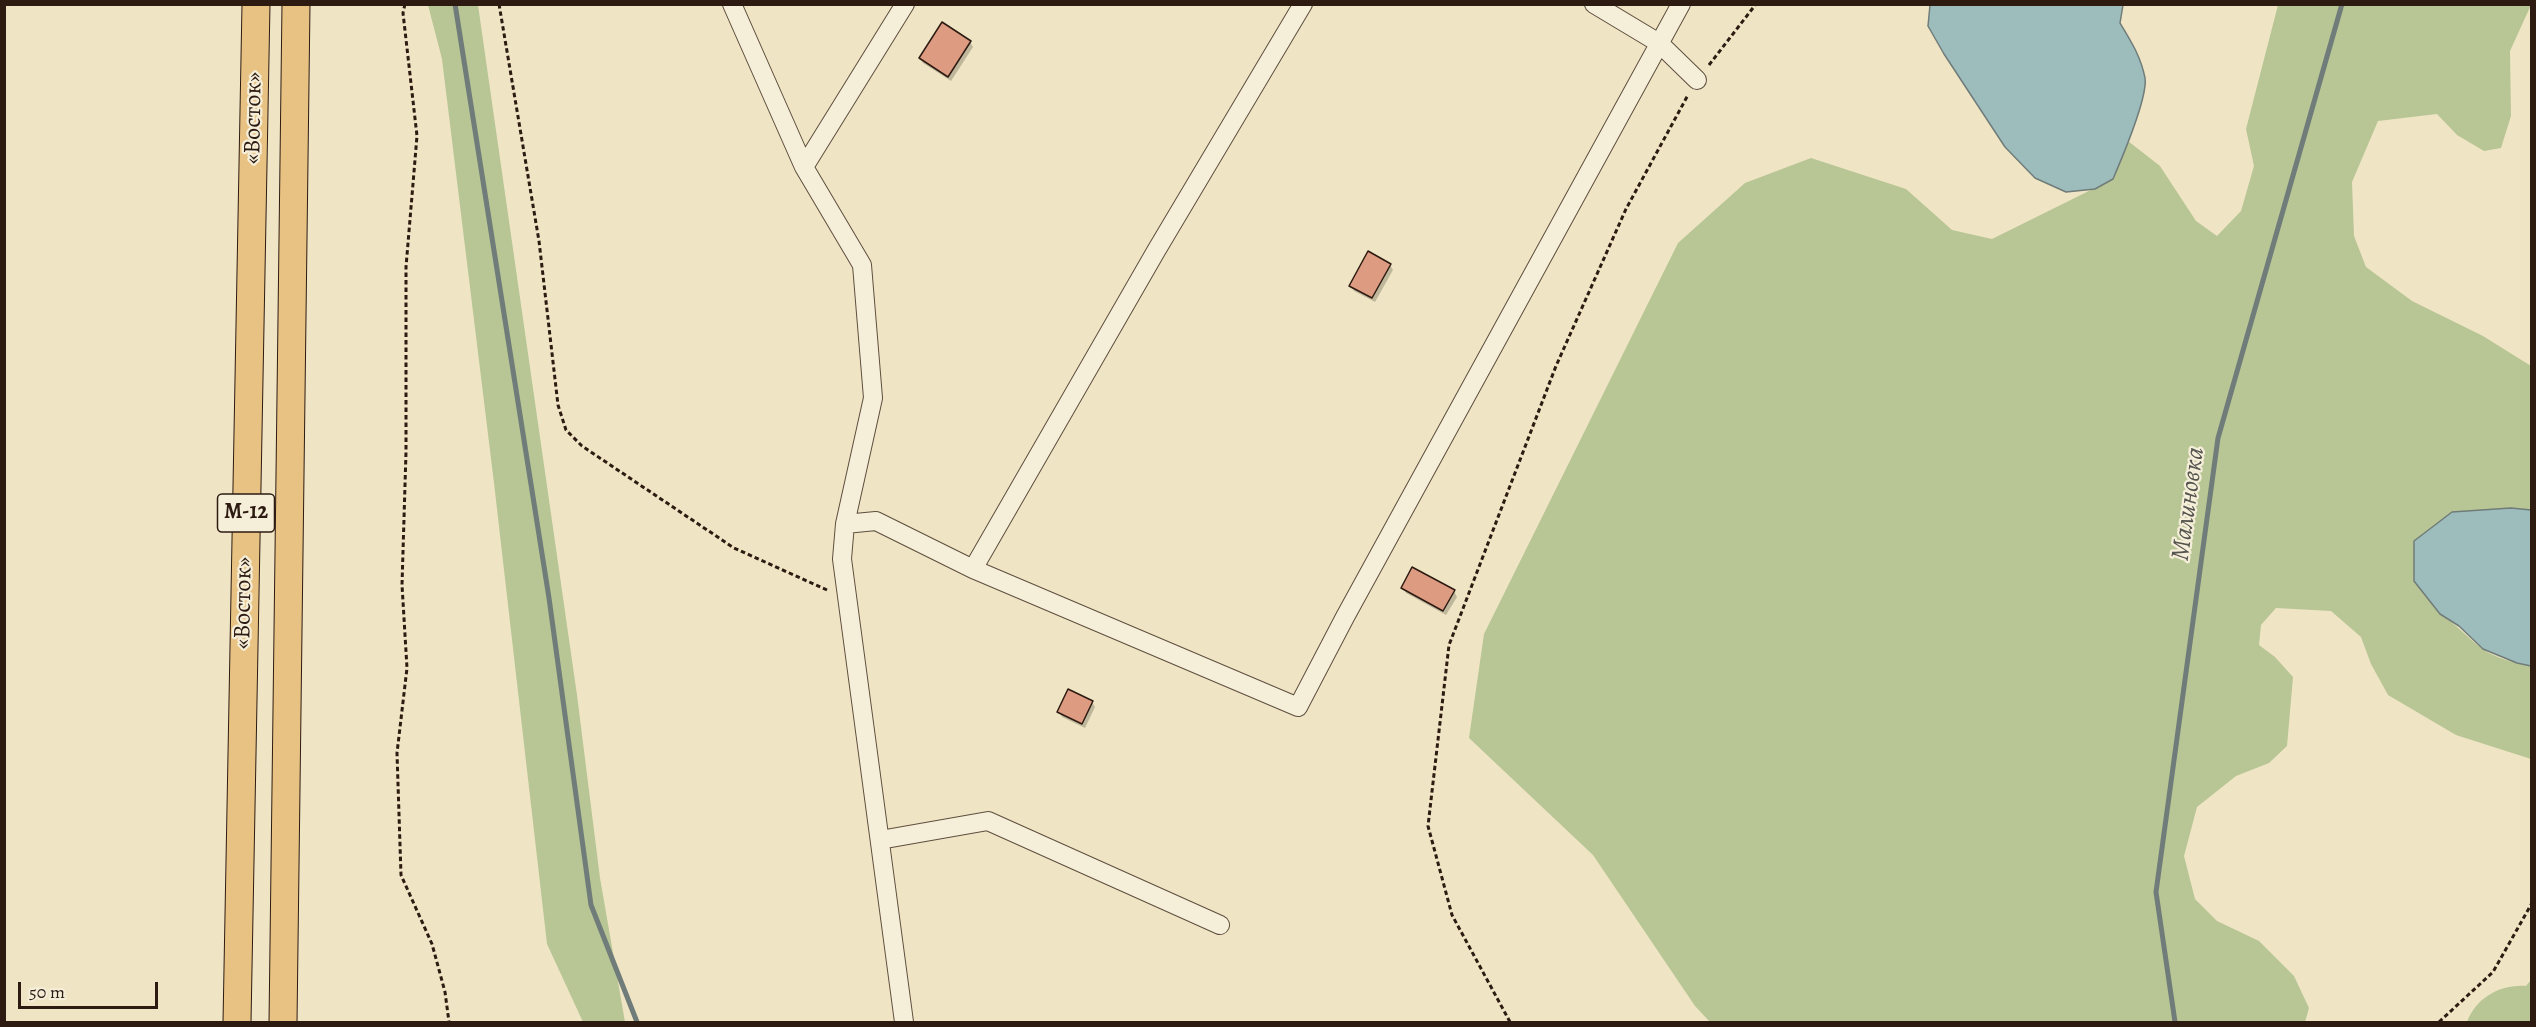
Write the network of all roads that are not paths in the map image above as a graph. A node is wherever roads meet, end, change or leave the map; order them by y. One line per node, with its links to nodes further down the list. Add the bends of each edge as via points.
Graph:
1 (256, 4): 15 (highway, «Восток» / М-12)
2 (296, 4): 16 (highway, «Восток» / М-12)
3 (732, 4): 10 (street)
4 (905, 4): 10 (street)
5 (1302, 4): 12 (street)
6 (1594, 4): 8 (street)
7 (1681, 4): 8 (street)
8 (1659, 44): 9 (street); 12 (street, via 1299,708)
9 (1697, 80)
10 (804, 167): 11 (street, via 862,265 873,398)
11 (845, 524): 12 (street, via 876,521); 13 (street, via 842,559)
12 (973, 569)
13 (880, 840): 14 (street, via 988,820); 17 (street)
14 (1220, 925)
15 (237, 1023)
16 (283, 1023)
17 (904, 1023)

